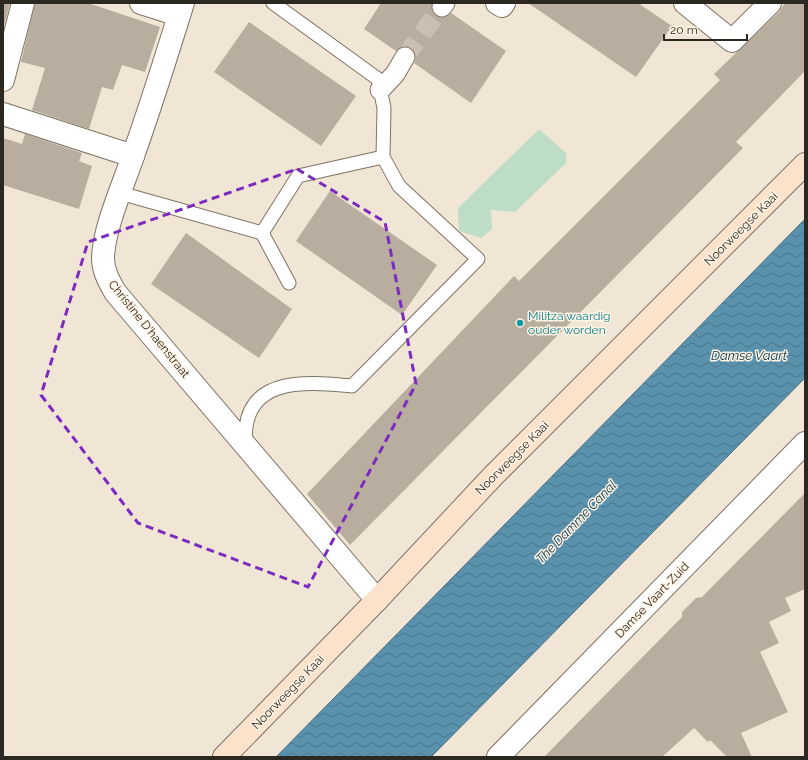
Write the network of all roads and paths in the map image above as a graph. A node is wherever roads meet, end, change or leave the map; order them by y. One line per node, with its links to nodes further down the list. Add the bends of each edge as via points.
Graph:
1 (24, 3): 10 (street)
2 (142, 3): 8 (street)
3 (273, 3): 11 (lane, via 378,79)
4 (497, 3): 5 (street, via 502,6)
5 (504, 3)
6 (685, 3): 7 (street, via 732,40)
7 (770, 3)
8 (181, 9): 13 (street, Christine D'haenstraat)
9 (405, 57): 11 (street, via 395,74)
10 (3, 80)
11 (380, 90): 14 (lane, via 384,108)
12 (3, 114): 13 (street)
13 (133, 156): 16 (street, Christine D'haenstraat)
14 (383, 157): 17 (lane, via 298,176); 20 (lane, via 399,186 478,259 352,386 310,383 275,388 263,395 251,410 246,426)
15 (805, 164): 21 (main road, Noorweegse Kaai, via 493,476)
16 (120, 193): 17 (lane); 20 (street, Christine D'haenstraat, via 105,243 103,259 106,275 115,292)
17 (262, 233): 18 (lane)
18 (289, 283)
19 (805, 443): 23 (street, Damse Vaart-Zuid)
20 (246, 445): 21 (street, Christine D'haenstraat)
21 (377, 600): 22 (main road, Noorweegse Kaai)
22 (224, 757)
23 (498, 757)

